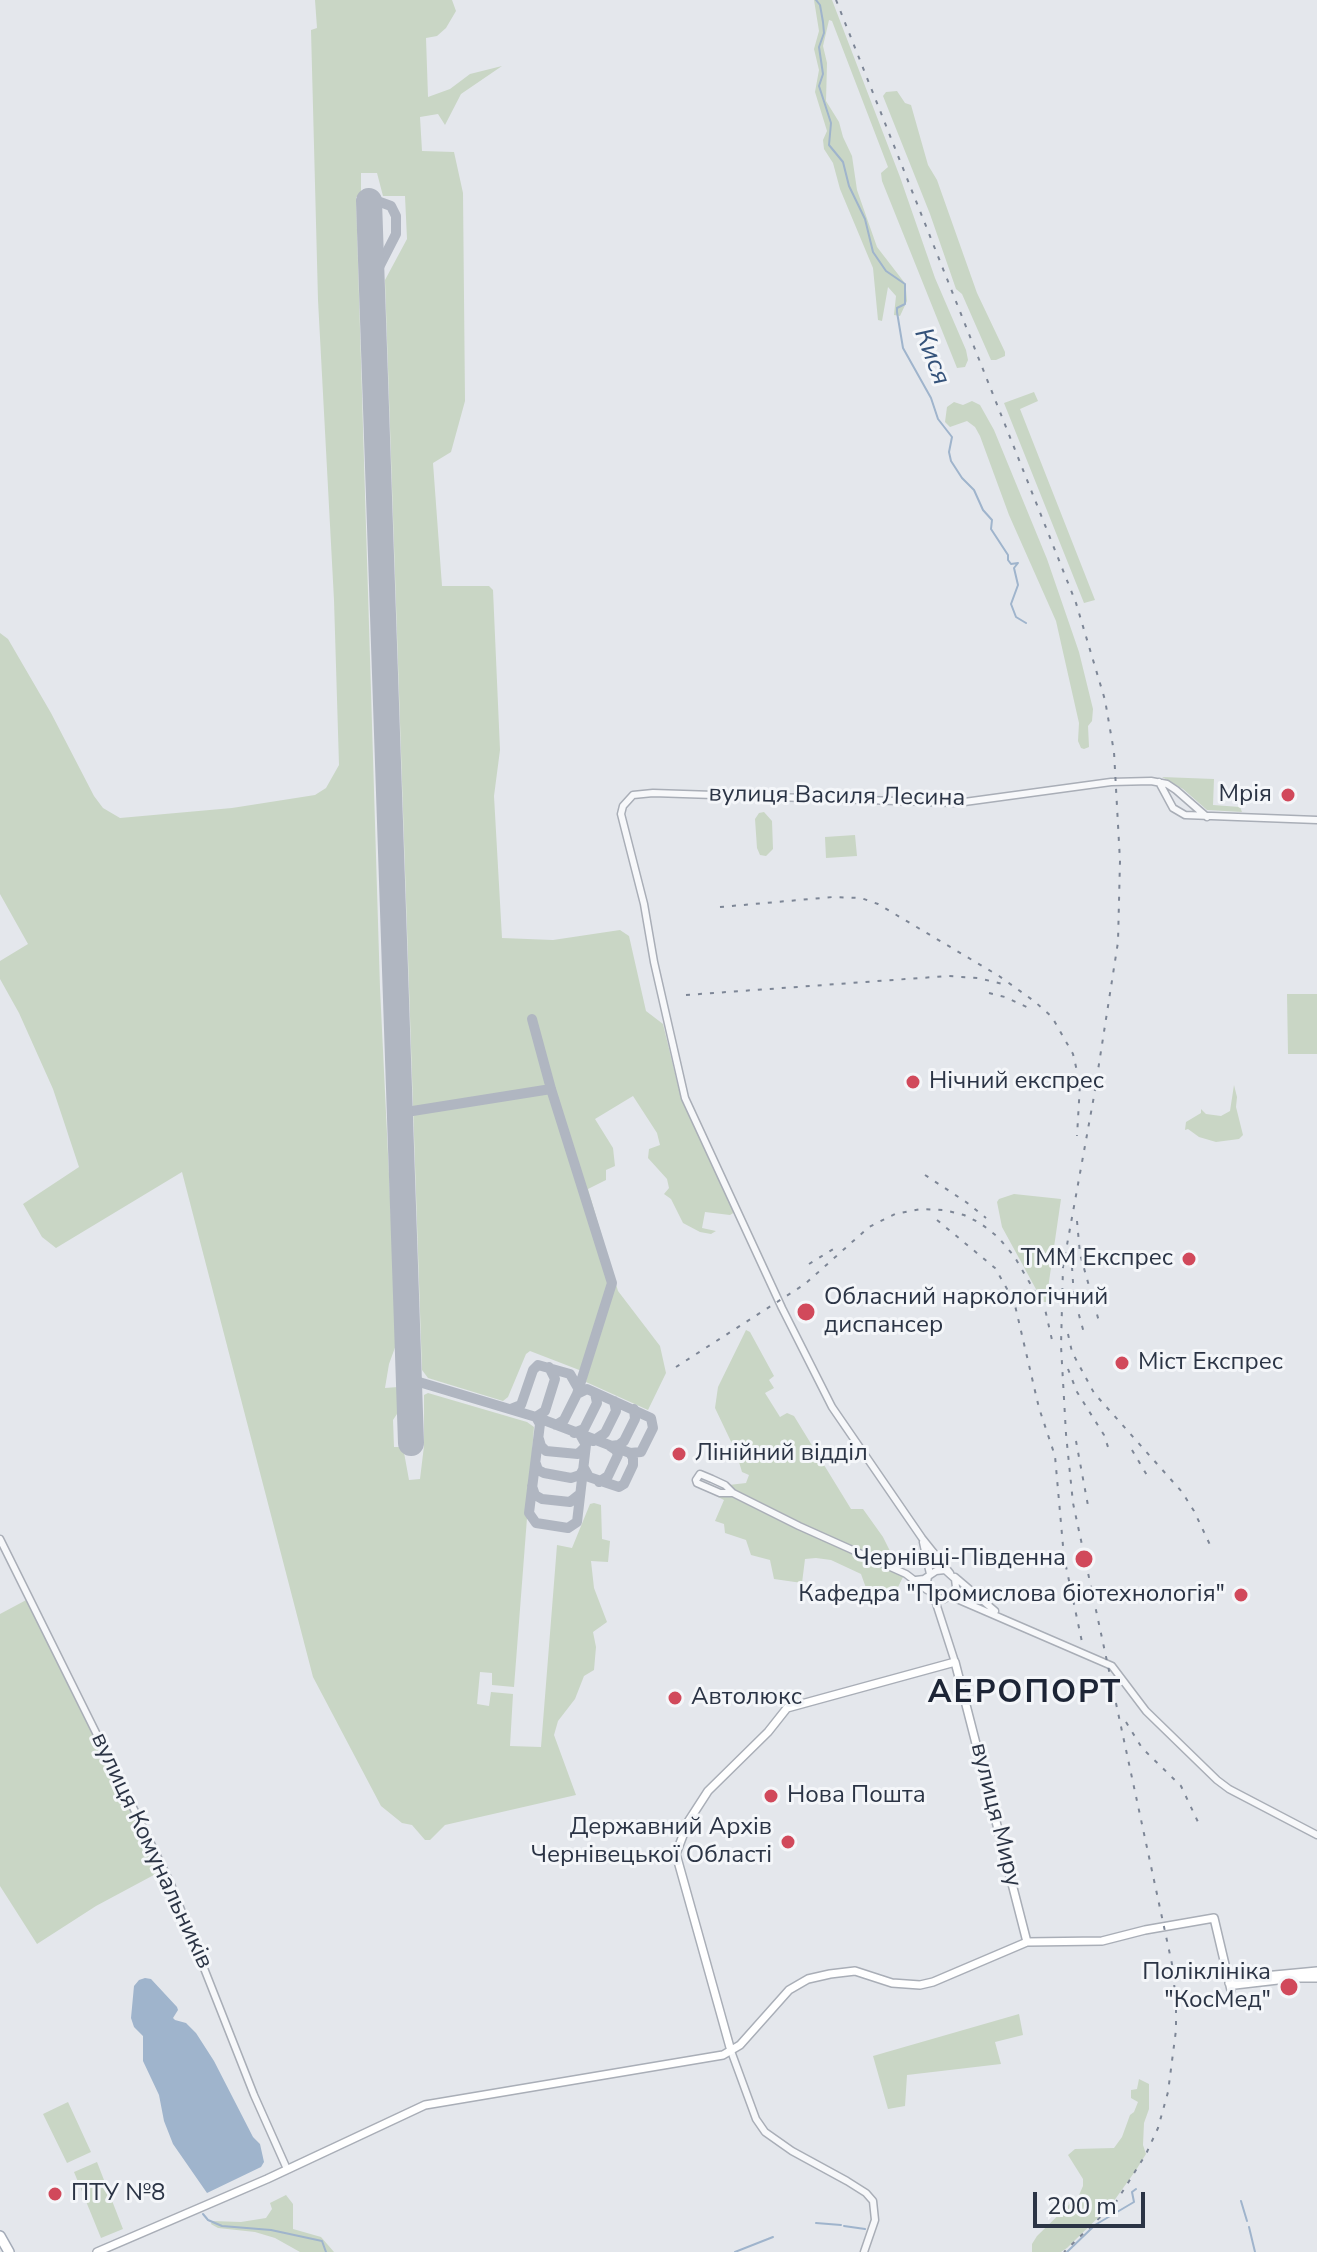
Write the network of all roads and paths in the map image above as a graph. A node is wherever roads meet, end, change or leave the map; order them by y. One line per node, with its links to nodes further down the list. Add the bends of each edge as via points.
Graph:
1 (1159, 782): 2 (street, via 1186,796); 2 (street, via 1176,810); 5 (street, вулиця Василя Лесина, via 1111,782 957,803 648,793 630,797 623,806 685,1098 832,1407)
2 (1207, 817): 3 (street)
3 (1317, 820)
4 (733, 1493): 4 (street, via 702,1474 696,1480 720,1493); 9 (street)
5 (922, 1538): 7 (street); 8 (street)
6 (0, 1539): 22 (street, вулиця Комунальників, via 170,1882)
7 (929, 1575): 8 (street, via 942,1570); 9 (street); 10 (street)
8 (952, 1575): 12 (street, via 956,1587); 13 (street)
9 (916, 1580): 10 (street)
10 (927, 1590): 11 (street)
11 (934, 1597): 12 (street); 14 (street, вулиця Миру)
12 (949, 1597): 13 (street); 14 (street)
13 (1001, 1616): 16 (street, via 1112,1666 1146,1711 1217,1780)
14 (944, 1623): 15 (street, вулиця Миру)
15 (955, 1662): 17 (main road, вулиця Миру); 21 (main road, via 787,1708 704,1795 688,1822 676,1854)
16 (1317, 1835)
17 (1027, 1942): 20 (main road, via 1102,1941 1214,1918); 21 (main road, via 920,1985 855,1971 808,1979 789,1990)
18 (1317, 1971): 20 (main road)
19 (1317, 1978): 20 (main road)
20 (1230, 1983)
21 (731, 2051): 22 (main road, via 715,2058 425,2105); 26 (street, via 765,2132 873,2201 875,2220)
22 (287, 2169): 25 (main road)
23 (0, 2236): 24 (main road)
24 (9, 2252)
25 (97, 2252)
26 (864, 2252)

